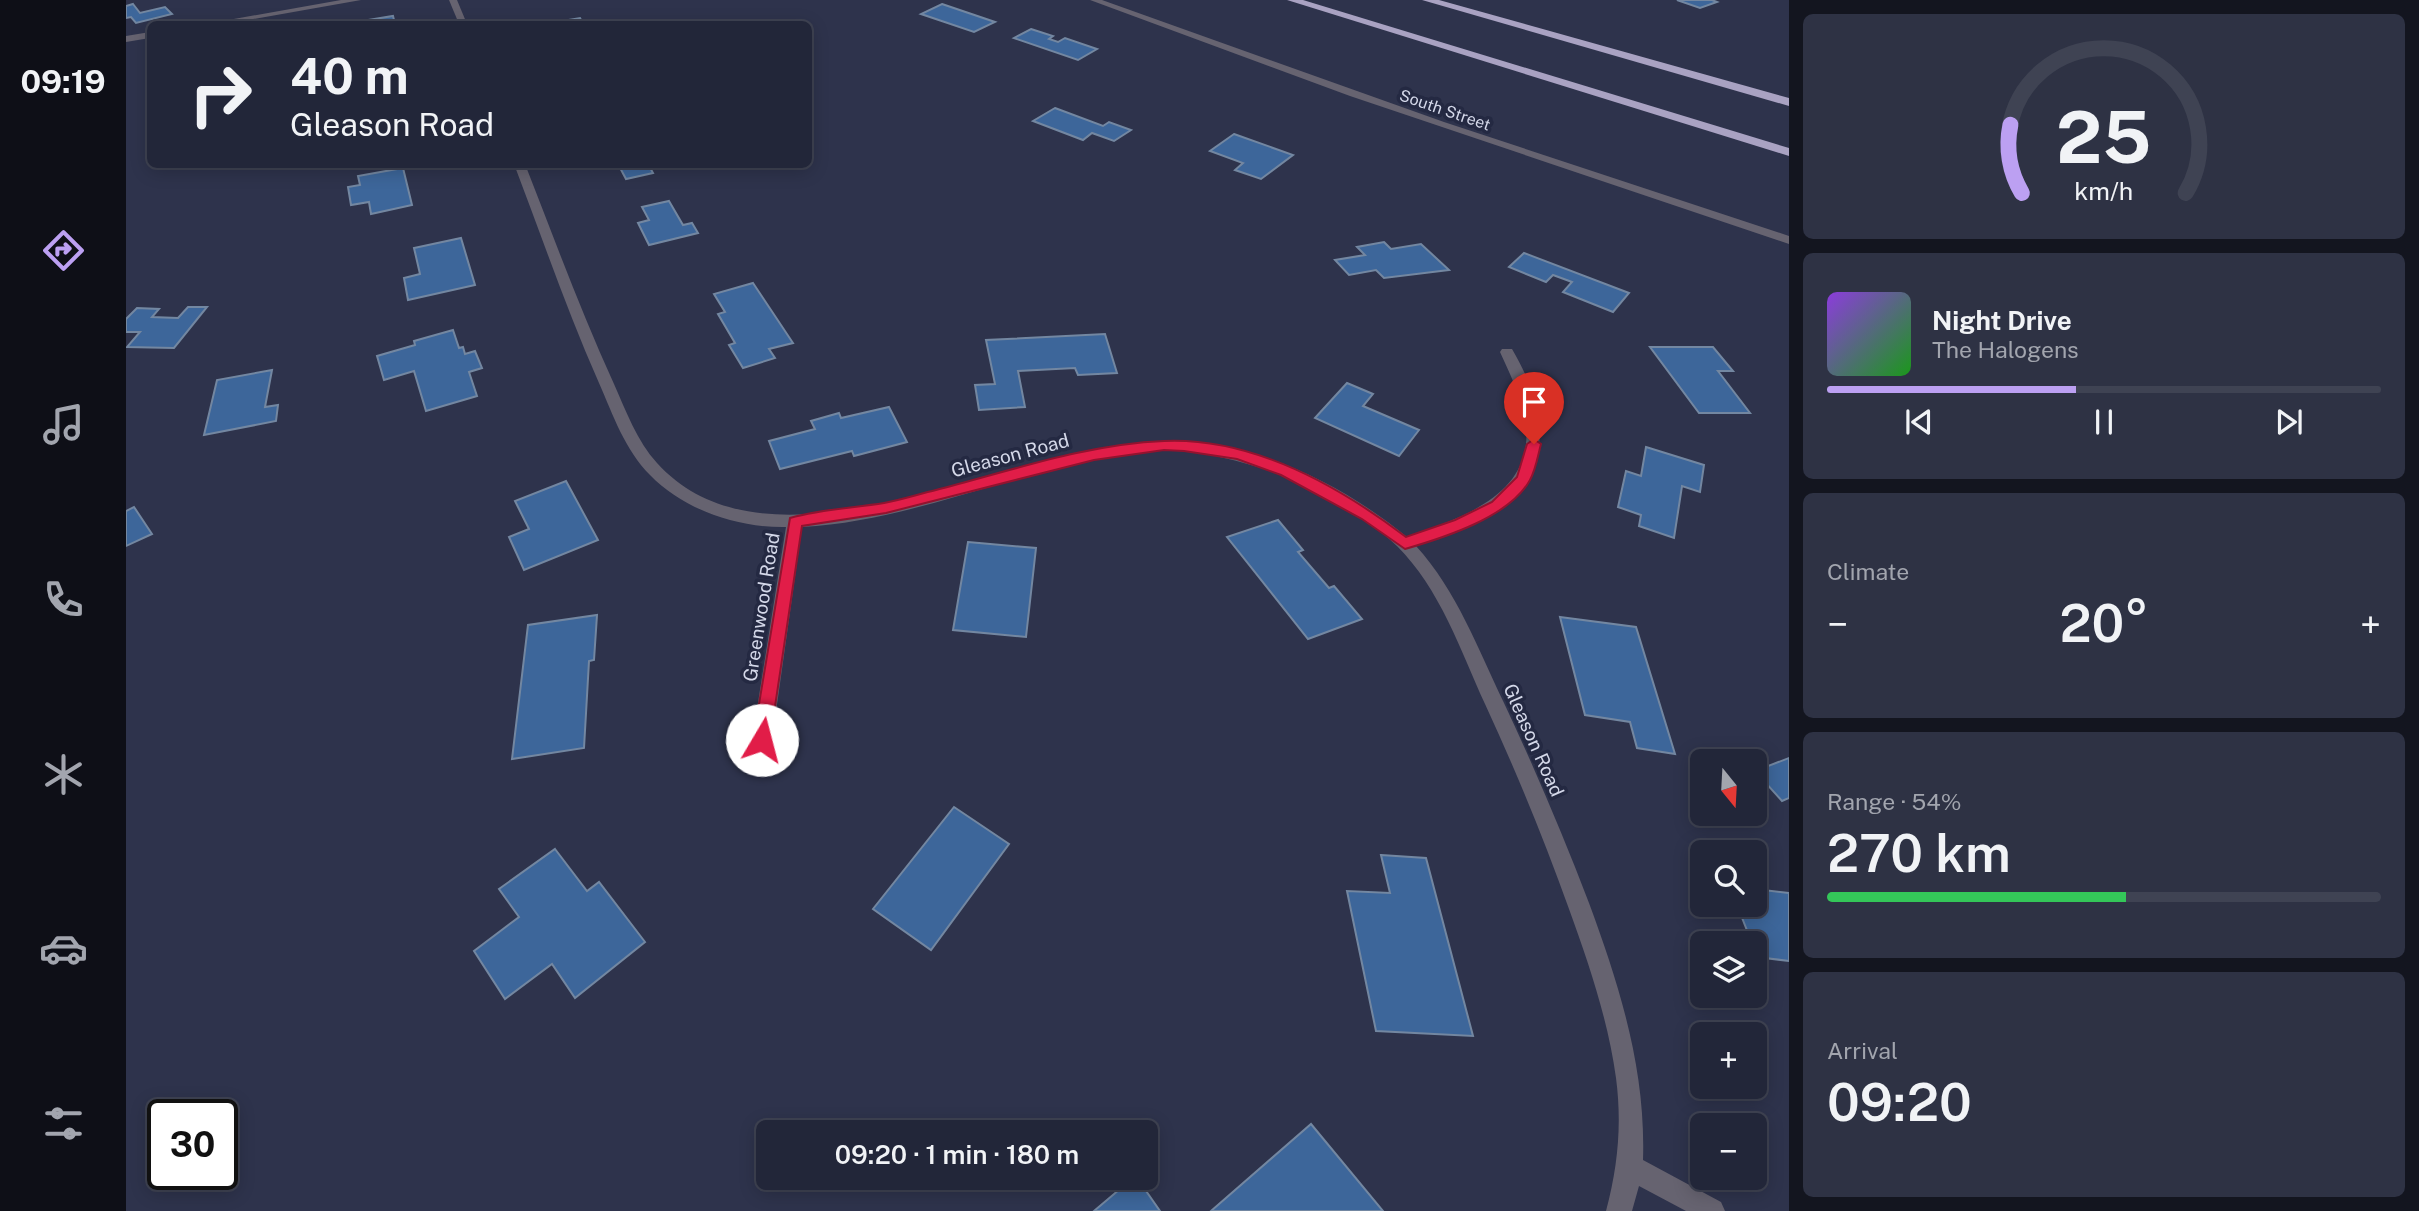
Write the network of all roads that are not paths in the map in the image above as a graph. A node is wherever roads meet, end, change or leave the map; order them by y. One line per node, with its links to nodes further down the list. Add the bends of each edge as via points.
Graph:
1 (357, 0): 7 (street)
2 (453, 0): 8 (street)
3 (1094, 0): 15 (street, South Street, via 1512,150)
4 (1292, 0): 13 (highway)
5 (1427, 0): 11 (highway)
6 (1474, 0): 11 (highway)
7 (229, 21)
8 (462, 21)
9 (147, 36): 10 (street)
10 (126, 39)
11 (1622, 56): 12 (highway)
12 (1789, 102)
13 (1789, 152)
14 (521, 168): 17 (street, Gleason Road, via 590,348 645,460 670,485 705,506 755,521)
15 (1789, 240)
16 (1507, 352): 18 (street, via 1534,422 1534,444 1523,479 1487,511)
17 (795, 522): 18 (street, Gleason Road, via 886,508 1094,455 1184,446 1239,454 1286,471 1367,515); 19 (street, Greenwood Road)
18 (1405, 544): 20 (street, Gleason Road, via 1433,579 1462,633 1537,795 1591,940 1625,1060 1632,1114)
19 (762, 740)
20 (1630, 1167): 21 (street, Gleason Road); 22 (street)
21 (1619, 1211)
22 (1712, 1211)

